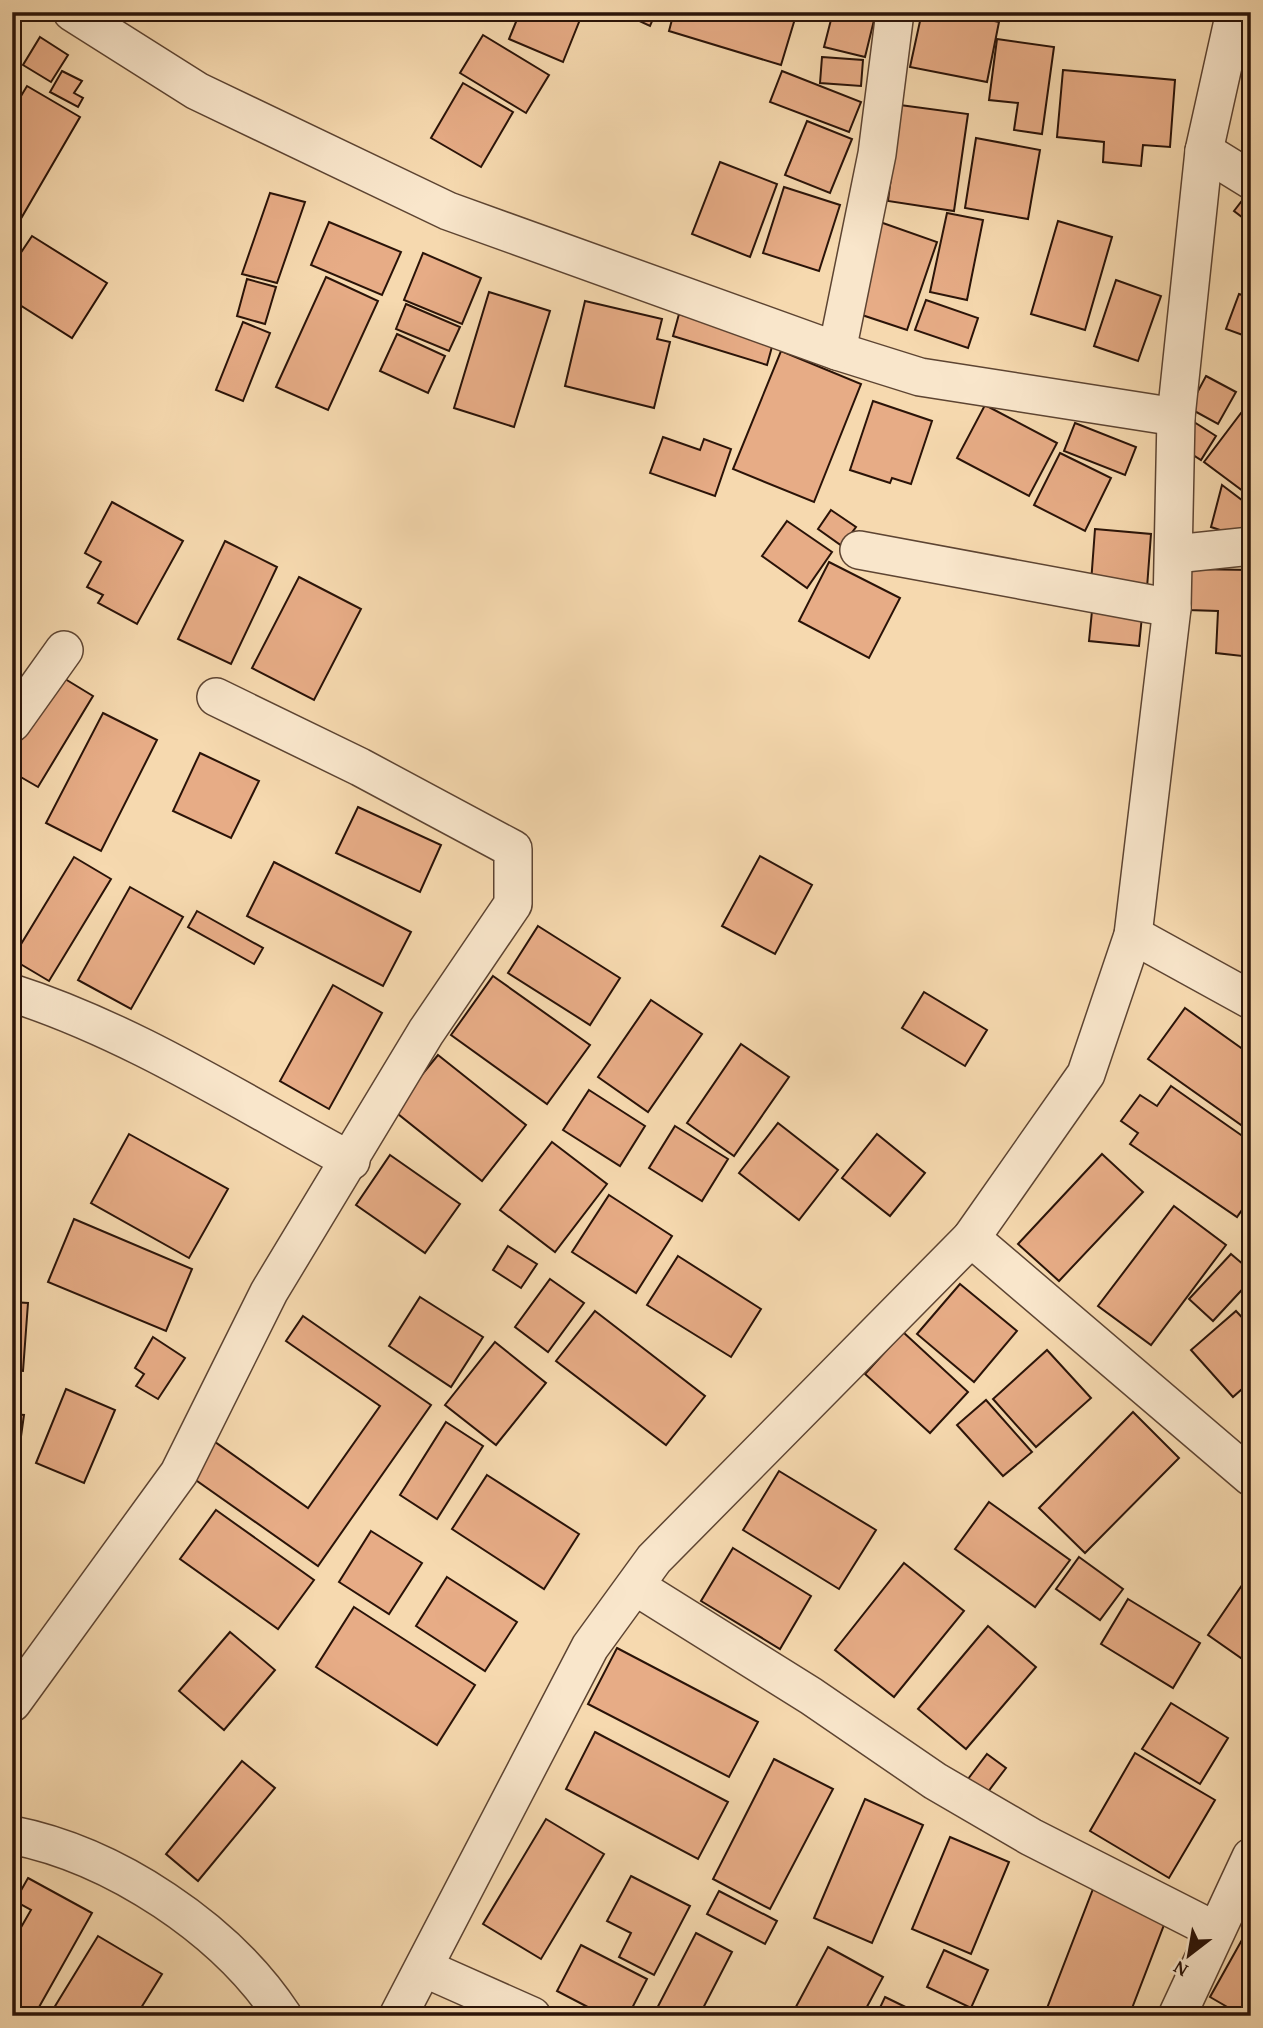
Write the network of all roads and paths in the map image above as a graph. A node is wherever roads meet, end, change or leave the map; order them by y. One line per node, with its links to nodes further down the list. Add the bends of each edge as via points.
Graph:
1 (72, 12): 6 (street, via 197,91 448,211)
2 (895, 12): 6 (street, via 877,154)
3 (1234, 12): 4 (street)
4 (1204, 150): 5 (street); 7 (street)
5 (1251, 180)
6 (837, 351): 7 (street, via 920,377)
7 (1176, 416): 10 (street)
8 (1251, 546): 10 (street)
9 (859, 550): 11 (street)
10 (1175, 554): 11 (street)
11 (1172, 608): 15 (street)
12 (64, 650): 14 (street)
13 (216, 697): 18 (street, via 513,849 513,904 426,1032)
14 (12, 723)
15 (1133, 935): 17 (street); 19 (street, via 1086,1074)
16 (12, 993): 18 (street, via 61,1009 116,1035)
17 (1251, 1000)
18 (351, 1160): 22 (street, via 269,1292 178,1473)
19 (971, 1238): 20 (street); 21 (street, via 654,1559)
20 (1251, 1477)
21 (635, 1586): 25 (street, via 811,1696 935,1782 1031,1837); 26 (street, via 590,1647)
22 (12, 1703)
23 (12, 1835): 27 (street, via 110,1868 170,1902 231,1955)
24 (1251, 1857): 25 (street)
25 (1216, 1931): 30 (street)
26 (424, 1968): 28 (street); 29 (street)
27 (283, 2016)
28 (398, 2016)
29 (531, 2016)
30 (1177, 2016)

